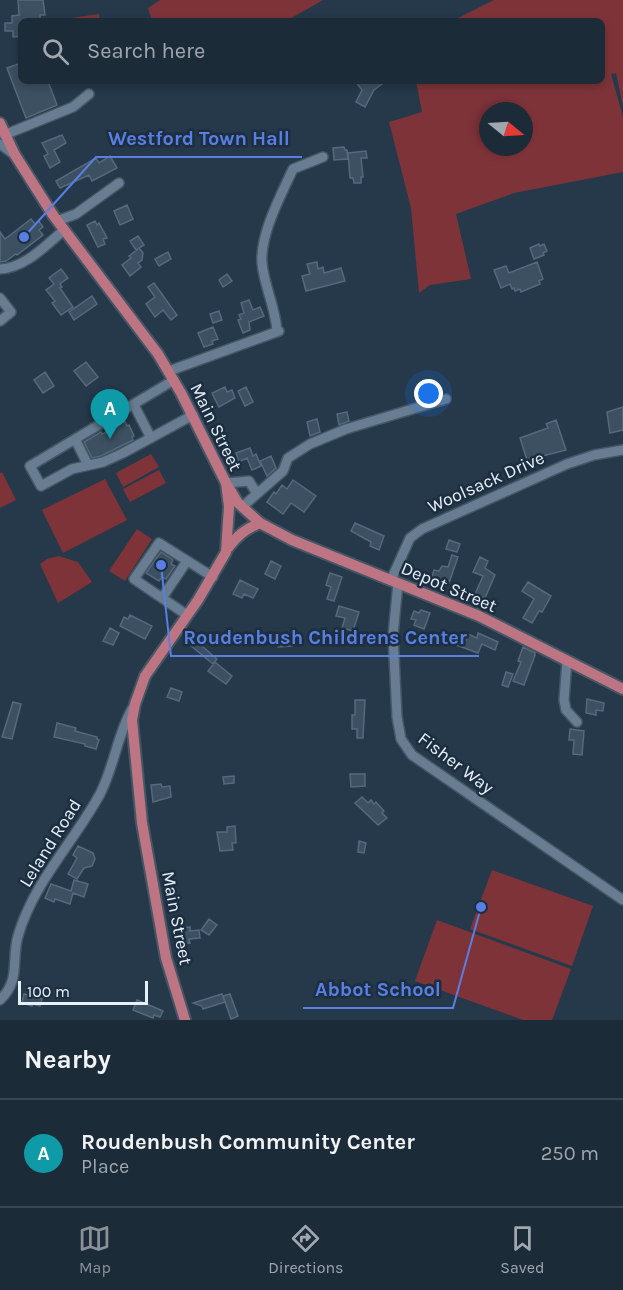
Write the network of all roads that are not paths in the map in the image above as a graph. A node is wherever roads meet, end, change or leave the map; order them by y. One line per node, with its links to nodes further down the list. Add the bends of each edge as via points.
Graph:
1 (89, 94): 3 (street, via 73,106)
2 (0, 123): 3 (main road, Main Street)
3 (2, 139): 6 (main road, Main Street)
4 (323, 158): 10 (street, via 293,169 266,236 262,262 278,332)
5 (119, 183): 6 (street)
6 (60, 226): 7 (street, via 33,256 11,269); 10 (main road, Main Street)
7 (0, 269)
8 (0, 298): 9 (street, via 11,312)
9 (0, 321)
10 (171, 376): 12 (street); 13 (main road, Main Street)
11 (446, 399): 19 (street, via 310,444 288,458 283,471)
12 (134, 405): 14 (street); 15 (street)
13 (193, 415): 14 (street); 18 (main road, Main Street)
14 (151, 438): 17 (street)
15 (75, 439): 17 (street); 17 (street, via 30,466 41,486)
16 (623, 450): 25 (street, Woolsack Drive, via 567,464 422,529 410,538)
17 (88, 465)
18 (226, 483): 19 (street, via 249,481); 20 (main road, Depot Street); 22 (main road, Main Street)
19 (256, 494): 20 (street)
20 (242, 507): 21 (main road, Depot Street)
21 (260, 524): 22 (main road, via 235,538); 25 (main road, Depot Street)
22 (226, 552): 24 (main road, Main Street)
23 (187, 561): 24 (street); 26 (street); 26 (street, via 159,543 134,579)
24 (213, 577): 27 (main road, Main Street)
25 (394, 581): 28 (main road, Depot Street, via 485,619); 32 (street, Fisher Way, via 393,659 399,730 405,747)
26 (162, 598): 27 (street)
27 (187, 615): 30 (main road, Main Street, via 145,676)
28 (567, 660): 29 (main road, Depot Street); 31 (street, via 564,700 566,710)
29 (623, 689)
30 (135, 704): 34 (street, Leland Road, via 99,796 52,866 23,921 17,937); 36 (main road, Main Street, via 132,720 142,824 166,958)
31 (577, 722)
32 (623, 900)
33 (0, 984): 34 (street)
34 (11, 987): 35 (street)
35 (0, 1000)
36 (185, 1020)

